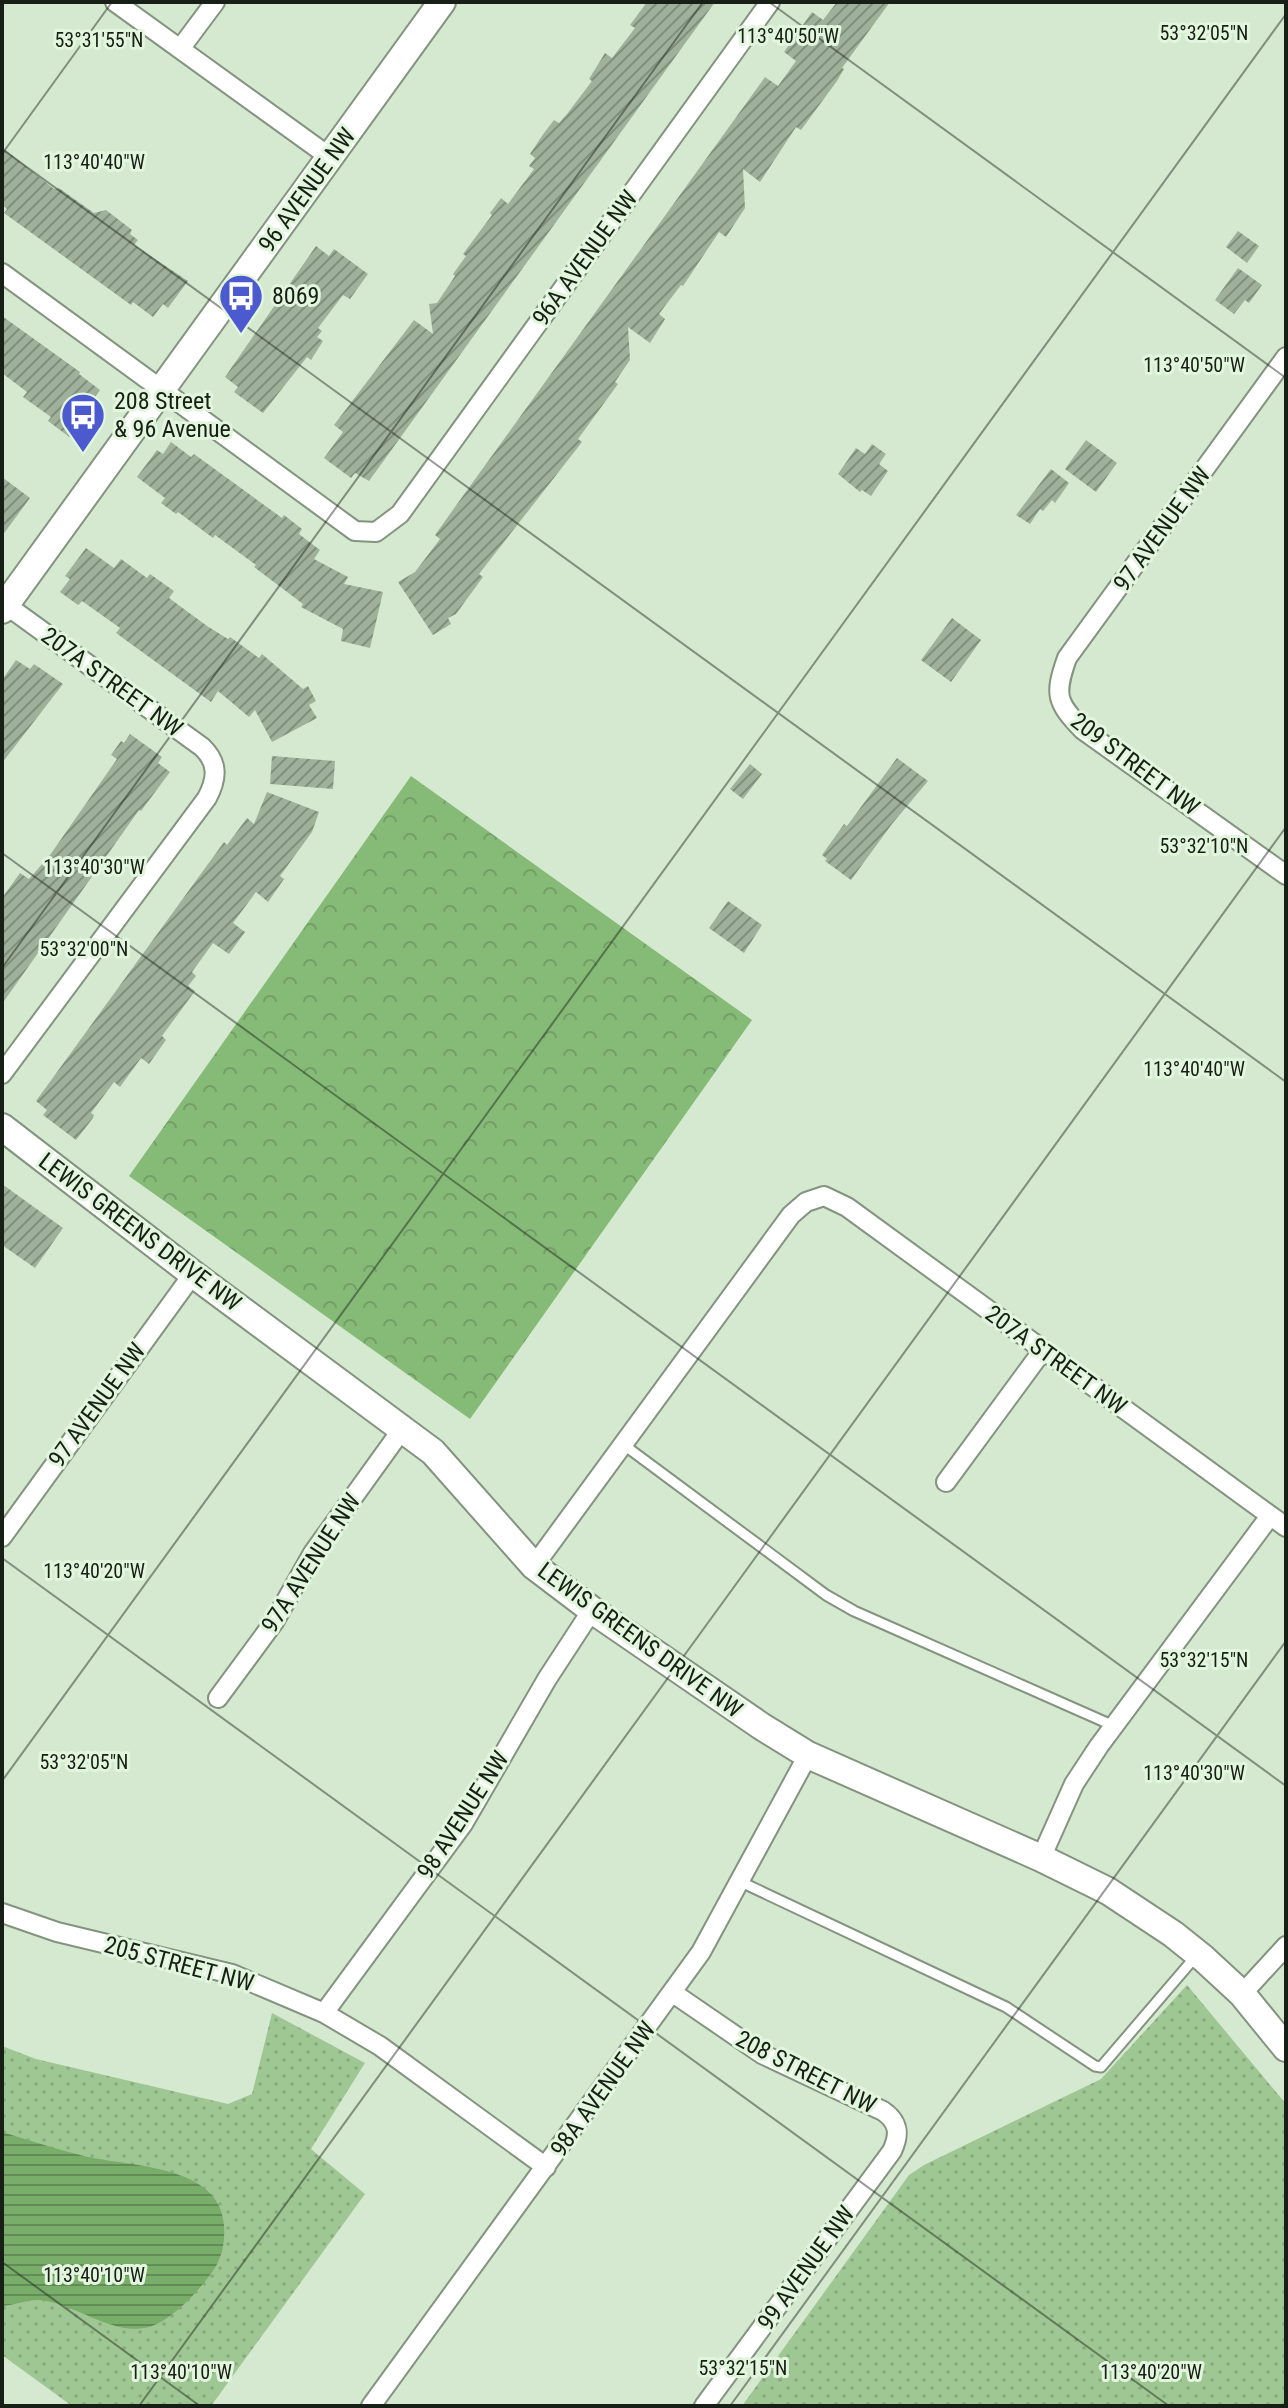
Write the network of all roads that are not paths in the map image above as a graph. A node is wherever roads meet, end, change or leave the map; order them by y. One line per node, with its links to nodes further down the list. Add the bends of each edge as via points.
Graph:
1 (115, 2): 5 (street)
2 (215, 2): 5 (street)
3 (442, 2): 6 (street, 96 AVENUE NW)
4 (770, 2): 9 (street, 96A AVENUE NW, via 400,514 376,532 355,531)
5 (180, 49): 6 (street)
6 (331, 158): 9 (street, 96 AVENUE NW)
7 (2, 273): 9 (street)
8 (1285, 360): 11 (street, 97 AVENUE NW, via 1067,658 1058,696)
9 (162, 390): 10 (street, 96 AVENUE NW)
10 (3, 606): 13 (street, 207A STREET NW, via 202,747 212,759 215,780 207,798)
11 (1062, 708): 12 (street, 209 STREET NW, via 1083,730)
12 (1286, 875)
13 (2, 1074)
14 (2, 1127): 15 (street, LEWIS GREENS DRIVE NW)
15 (193, 1274): 17 (street, LEWIS GREENS DRIVE NW); 22 (street, 97 AVENUE NW)
16 (1043, 1350): 18 (street, 207A STREET NW, via 824,1196 791,1215); 19 (street); 20 (street, 207A STREET NW)
17 (403, 1428): 23 (street, LEWIS GREENS DRIVE NW, via 433,1452); 25 (street, 97A AVENUE NW)
18 (624, 1445): 23 (street); 26 (lane, via 826,1595)
19 (946, 1482)
20 (1270, 1516): 21 (street, 207A STREET NW); 26 (street)
21 (1286, 1527)
22 (2, 1537)
23 (534, 1566): 24 (street, LEWIS GREENS DRIVE NW)
24 (592, 1610): 27 (street, LEWIS GREENS DRIVE NW); 35 (street, 98 AVENUE NW, via 463,1824)
25 (218, 1698)
26 (1114, 1726): 28 (street, via 1074,1784)
27 (808, 1755): 28 (street, LEWIS GREENS DRIVE NW); 29 (street, 98A AVENUE NW)
28 (1041, 1858): 32 (street, LEWIS GREENS DRIVE NW, via 1108,1891)
29 (741, 1882): 32 (lane, via 1006,2007 1101,2067); 33 (street, 98A AVENUE NW)
30 (2, 1913): 35 (street, 205 STREET NW, via 57,1932 232,1974)
31 (1286, 1946): 34 (street)
32 (1198, 1954): 34 (street, LEWIS GREENS DRIVE NW)
33 (673, 1993): 37 (street, 208 STREET NW, via 762,2054 883,2111); 38 (street, 98A AVENUE NW)
34 (1242, 1994): 36 (street, LEWIS GREENS DRIVE NW)
35 (324, 2013): 38 (street, 205 STREET NW, via 380,2046)
36 (1286, 2048)
37 (898, 2126): 40 (street, 99 AVENUE NW, via 892,2151)
38 (546, 2167): 39 (street, 98A AVENUE NW)
39 (371, 2406)
40 (704, 2406)

